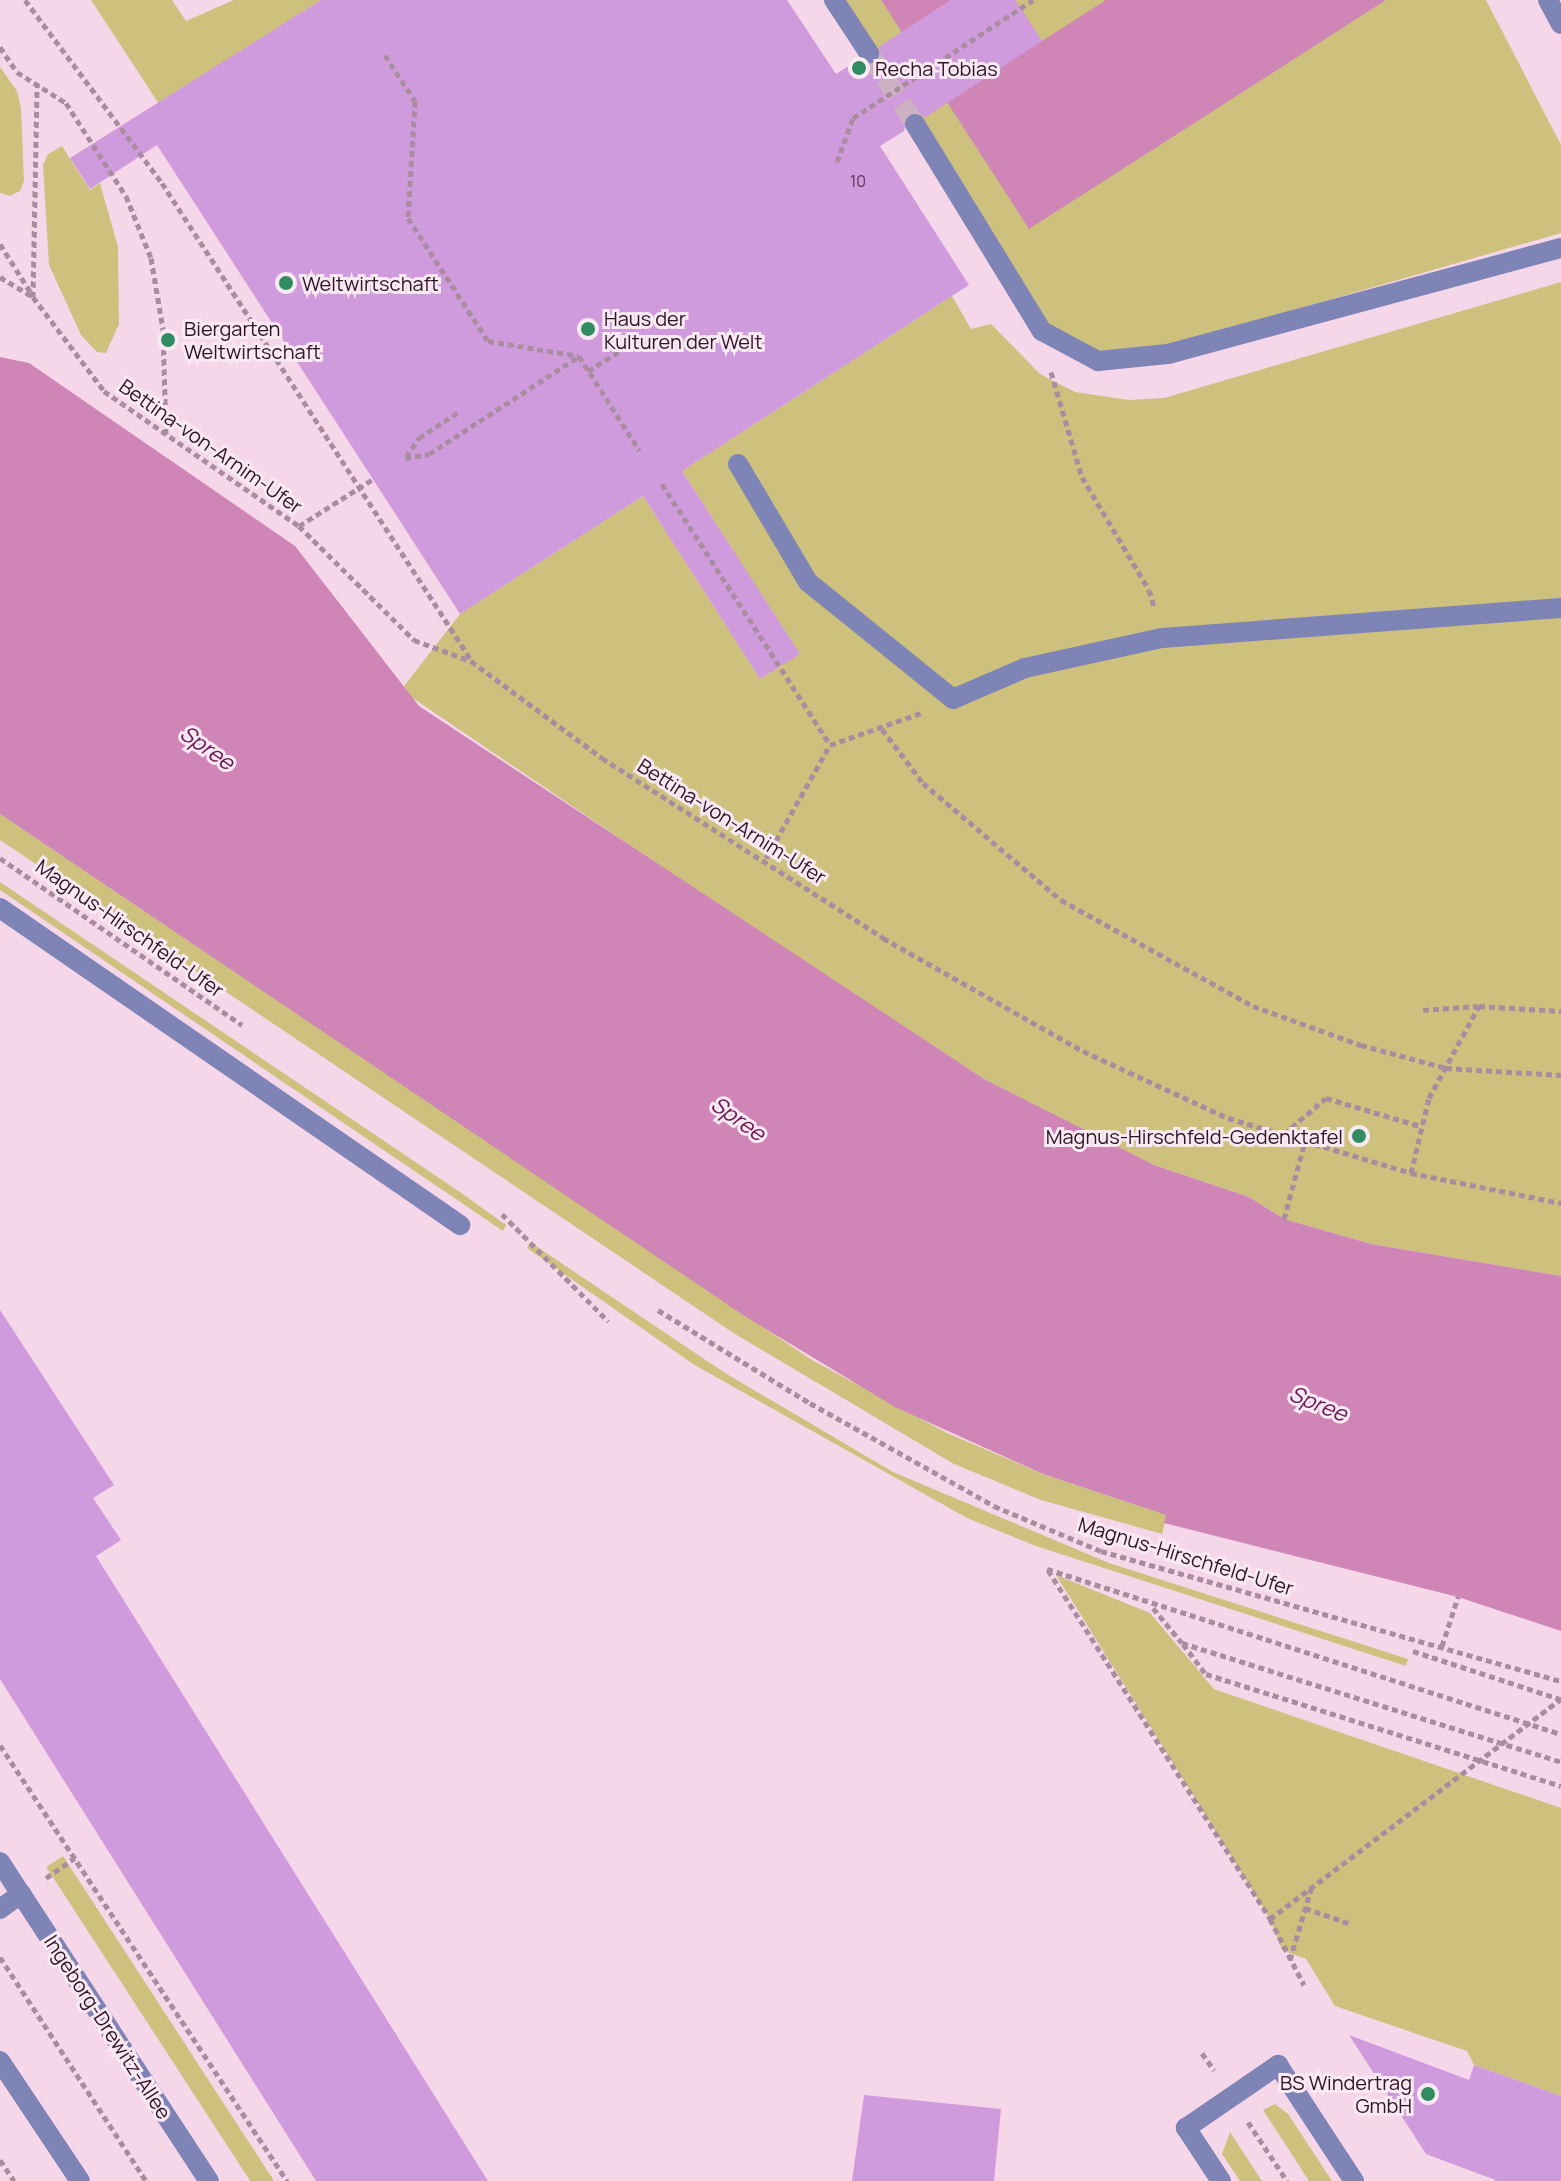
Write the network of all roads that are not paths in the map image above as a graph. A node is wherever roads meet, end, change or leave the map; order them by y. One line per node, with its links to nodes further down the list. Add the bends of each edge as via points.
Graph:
1 (834, 0): 4 (street)
2 (1548, 0): 3 (street)
3 (1561, 24)
4 (869, 53)
5 (915, 124): 6 (street, via 1042,331 1098,361 1168,354)
6 (1561, 248)
7 (738, 464): 8 (street, via 808,582 953,699 1025,668 1162,638)
8 (1561, 608)
9 (0, 908): 10 (street)
10 (460, 1225)
11 (0, 1862): 12 (street, Ingeborg-Drewitz-Allee)
12 (21, 1894): 13 (street); 16 (street, Ingeborg-Drewitz-Allee)
13 (0, 1909)
14 (0, 2061): 15 (street)
15 (80, 2181)
16 (209, 2181)
17 (1221, 2181): 18 (street, via 1186,2128 1278,2065)
18 (1354, 2181)

